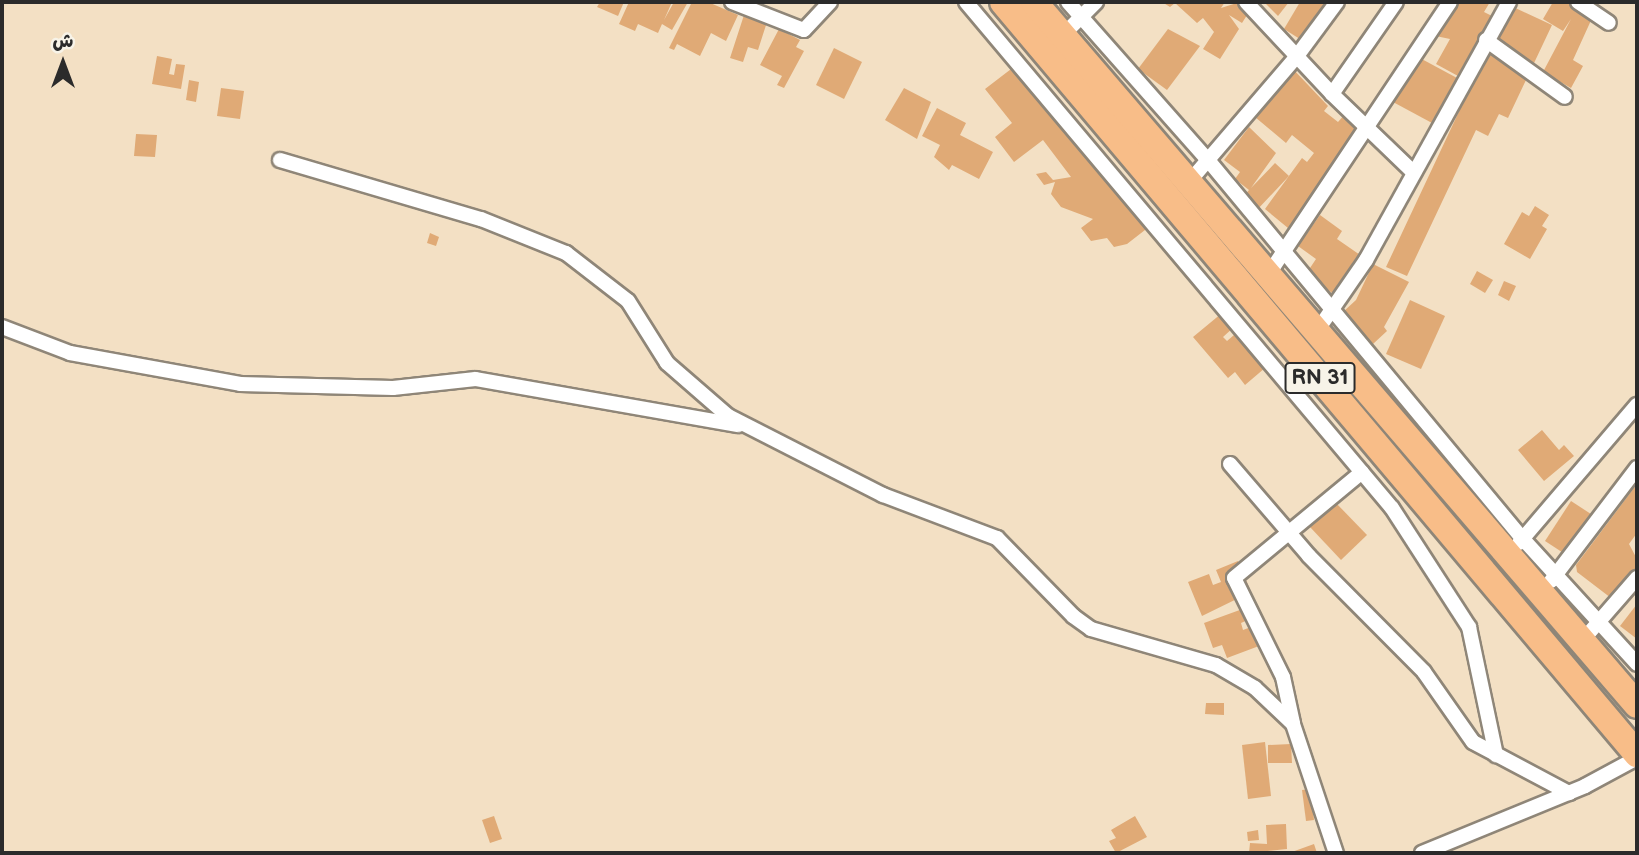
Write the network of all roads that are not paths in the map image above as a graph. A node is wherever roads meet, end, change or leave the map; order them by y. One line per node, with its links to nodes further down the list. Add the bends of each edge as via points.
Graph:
1 (732, 2): 2 (street, via 804,30)
2 (830, 2)
3 (966, 2): 33 (street)
4 (1003, 2): 44 (highway, RN 31)
5 (1034, 2): 15 (highway, RN 31)
6 (1068, 2): 15 (street)
7 (1096, 2): 15 (street)
8 (1246, 2): 17 (street)
9 (1337, 2): 17 (street)
10 (1396, 2): 18 (street)
11 (1450, 2): 20 (street)
12 (1509, 2): 16 (street)
13 (1578, 2): 14 (street)
14 (1609, 23)
15 (1072, 26): 22 (street); 24 (highway, RN 31)
16 (1486, 40): 19 (street); 23 (street)
17 (1297, 57): 18 (street); 22 (street)
18 (1332, 94): 20 (street)
19 (1565, 97)
20 (1368, 131): 23 (street); 25 (street)
21 (280, 160): 30 (street, via 481,219 566,253 619,292 639,314 667,363 719,410)
22 (1208, 160): 24 (street); 25 (street)
23 (1413, 172): 27 (street, via 1366,260)
24 (1189, 182): 26 (highway, RN 31)
25 (1284, 251): 26 (street); 27 (street)
26 (1268, 275): 27 (highway, RN 31)
27 (1324, 321): 35 (highway, RN 31)
28 (2, 327): 30 (street, via 70,353 240,384 393,388 476,379)
29 (1637, 405): 35 (street)
30 (747, 427): 42 (street, via 883,495 997,538 1091,629 1216,665 1255,688)
31 (1230, 464): 34 (street)
32 (1637, 468): 37 (street)
33 (1362, 472): 34 (street); 43 (street, via 1434,568 1469,628)
34 (1290, 533): 42 (street, via 1236,575 1234,582 1283,677); 43 (street, via 1424,672 1473,742)
35 (1516, 547): 37 (highway, RN 31)
36 (1637, 578): 38 (street)
37 (1549, 584): 38 (street); 39 (highway, RN 31)
38 (1599, 620): 39 (street); 40 (street)
39 (1582, 641): 41 (highway, RN 31)
40 (1637, 664)
41 (1637, 705)
42 (1293, 724): 46 (street)
43 (1496, 755): 45 (street, via 1552,780)
44 (1637, 756): 45 (street)
45 (1569, 793): 47 (street)
46 (1336, 853)
47 (1422, 853)

